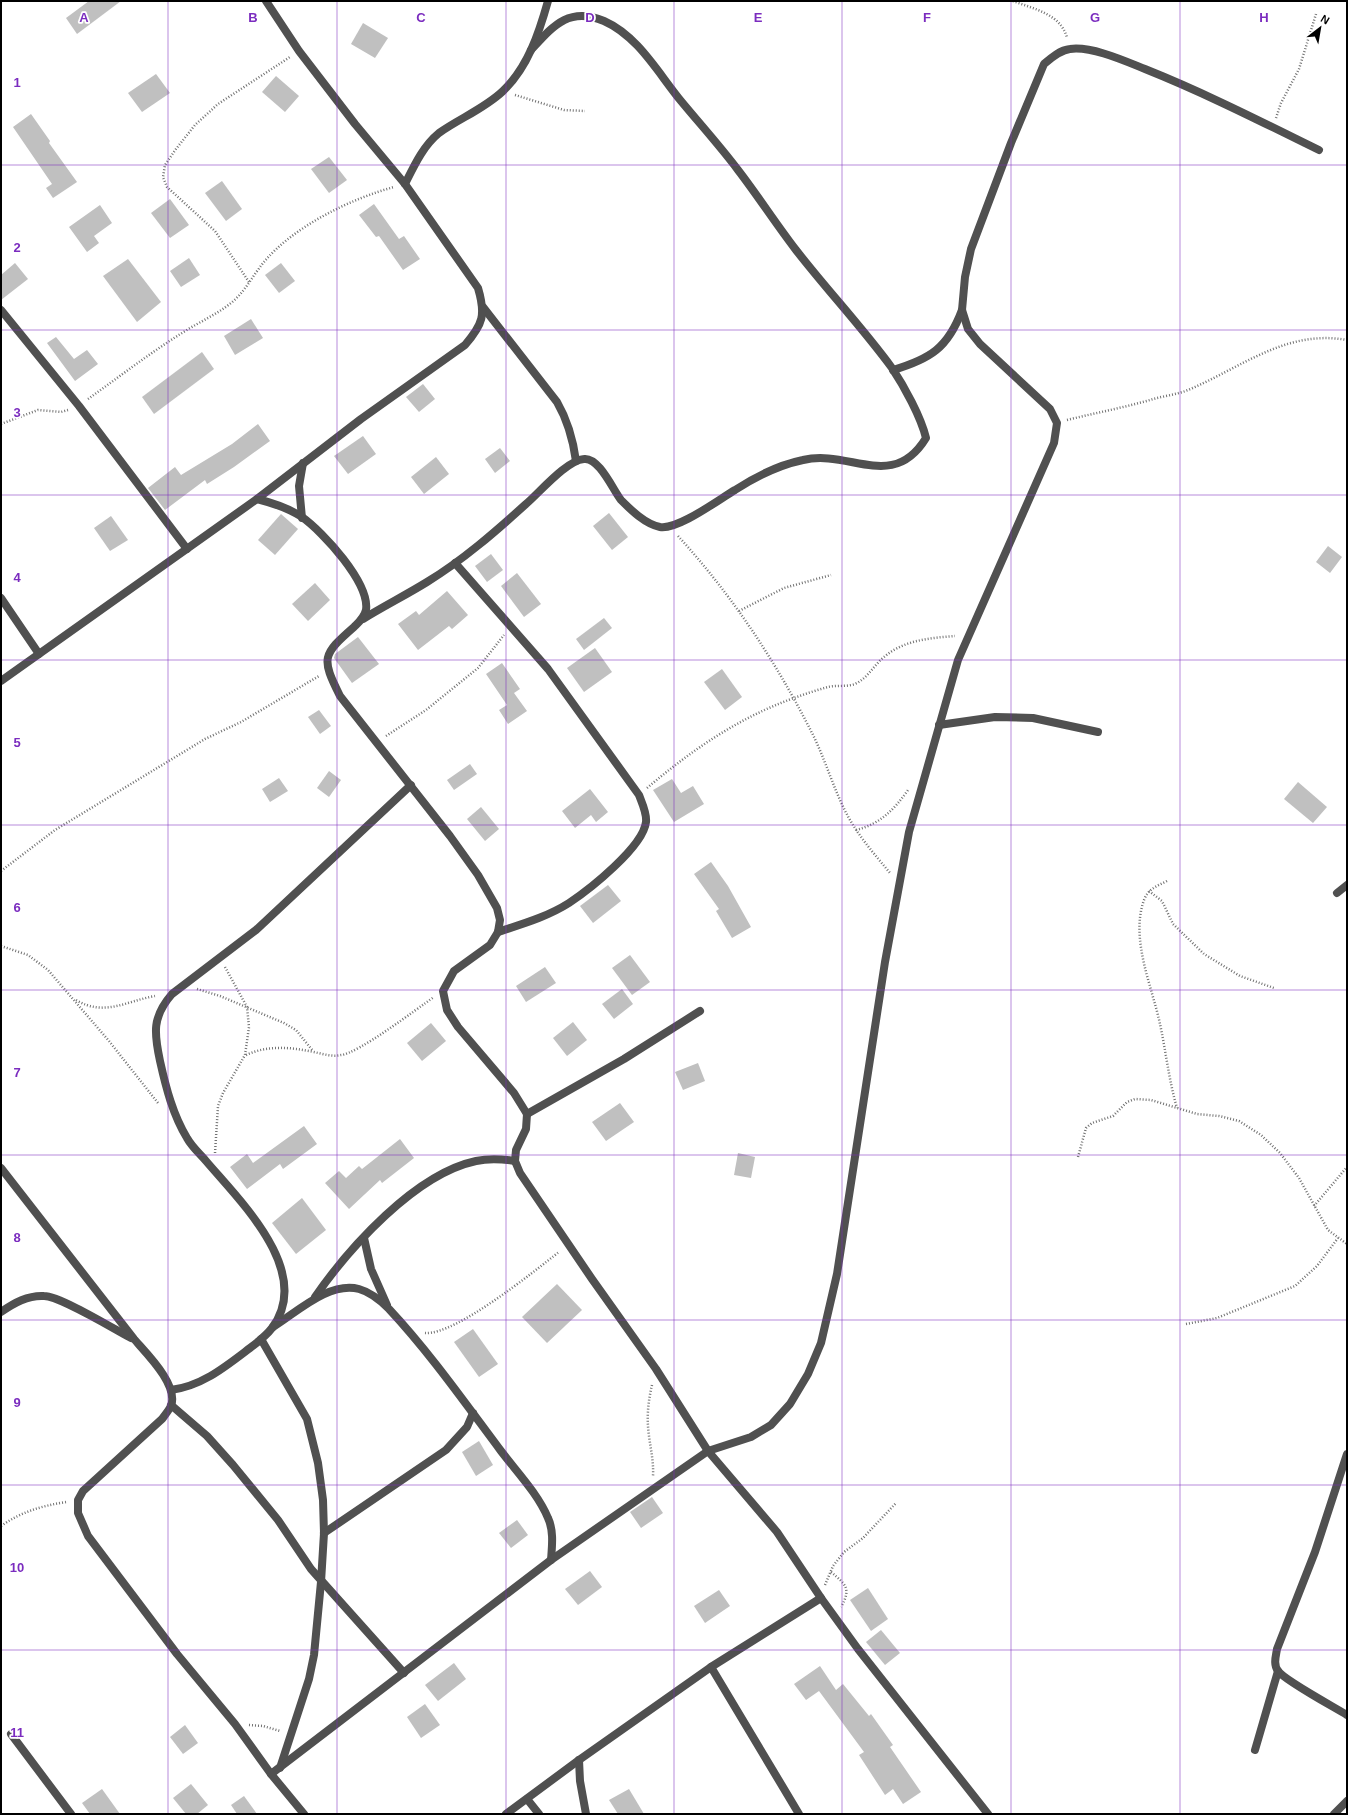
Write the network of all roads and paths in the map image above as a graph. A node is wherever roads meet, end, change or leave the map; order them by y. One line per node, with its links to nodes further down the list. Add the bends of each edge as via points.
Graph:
1 (266, 1): 7 (street)
2 (548, 1): 6 (street)
3 (1013, 1): 5 (path, via 1049,15 1061,23)
4 (1316, 14): 10 (path, via 1299,69 1281,103)
5 (1070, 49): 10 (street, via 1090,50 1118,59 1185,86); 16 (street, via 1055,55 1044,64 1011,143 971,249)
6 (531, 50): 8 (street, via 519,72); 18 (street, via 549,30 564,19 581,15 604,21 625,34 644,53 711,135 796,250)
7 (298, 51): 12 (street); 13 (path, via 218,104 195,125 165,165 163,177 167,187 214,231)
8 (503, 91): 9 (path, via 553,107); 12 (street, via 438,134 418,157)
9 (584, 111)
10 (1274, 128): 11 (street)
11 (1319, 150)
12 (405, 184): 13 (path, via 356,200 312,224 282,243); 14 (street, via 478,288)
13 (249, 282): 19 (path, via 233,301 214,315 183,332)
14 (483, 307): 22 (street, via 557,402 573,437); 23 (street, via 478,329 465,345)
15 (1, 310): 19 (street)
16 (962, 310): 18 (street, via 956,328 946,342 913,364); 20 (street, via 968,329 980,344 1050,409)
17 (1347, 340): 20 (path, via 1321,337 1302,339 1283,345 1187,391)
18 (893, 370): 26 (street, via 922,424 926,438 918,450 890,466 829,458 804,460 776,469 736,489 699,513)
19 (79, 406): 21 (path, via 61,412 38,410); 27 (street)
20 (1057, 423): 34 (street, via 1054,443 1038,482)
21 (1, 424)
22 (576, 461): 26 (street, via 584,458 598,466 620,499 635,513 660,527); 28 (street, via 502,526)
23 (304, 464): 24 (street); 25 (street, via 299,486)
24 (257, 499): 25 (street, via 288,509); 27 (street)
25 (302, 518): 32 (street, via 325,537 347,564 364,598)
26 (670, 526): 31 (path, via 714,577)
27 (187, 549): 35 (street)
28 (455, 563): 32 (street); 33 (street)
29 (831, 575): 31 (path, via 784,588)
30 (1, 598): 35 (street)
31 (739, 611): 38 (path)
32 (363, 619): 36 (street, via 330,651 327,661)
33 (510, 626): 41 (path, via 478,668 426,710); 44 (street, via 548,669)
34 (969, 634): 38 (path, via 918,640 896,648 883,657 860,681); 39 (street, via 958,660)
35 (39, 654): 37 (street)
36 (328, 672): 41 (street, via 340,696); 46 (path, via 241,722 205,739 55,830)
37 (1, 681)
38 (793, 698): 44 (path, via 757,712 726,730 670,768); 45 (path, via 812,733 831,781)
39 (939, 725): 40 (street, via 995,717 1033,718); 48 (street, via 910,832)
40 (1098, 732)
41 (377, 741): 43 (street)
42 (912, 784): 45 (path, via 892,811 880,821)
43 (411, 785): 52 (street, via 478,875 497,908 500,920); 54 (street, via 256,930)
44 (639, 795): 52 (street, via 646,822 641,835 606,874 569,903 531,922)
45 (856, 830): 48 (path)
46 (1, 871)
47 (1167, 881): 50 (path)
48 (900, 884): 89 (street, via 837,1274 821,1343 808,1374 790,1404 771,1425 751,1437)
49 (1347, 885): 51 (street)
50 (1149, 891): 56 (path, via 1162,902 1173,924 1204,954 1240,976); 65 (path, via 1141,913 1140,945)
51 (1338, 893)
52 (498, 932): 57 (street, via 490,946 454,971)
53 (1, 946): 59 (path, via 28,955 48,970)
54 (219, 958): 55 (street); 60 (path)
55 (183, 985): 58 (street); 60 (path)
56 (1274, 988)
57 (443, 991): 62 (path, via 342,1056); 66 (street, via 447,1010 458,1027 514,1093)
58 (172, 994): 59 (path, via 146,997 104,1009 84,1005); 71 (street, via 164,1003 157,1018 155,1038 164,1077 173,1109 187,1139)
59 (74, 999): 64 (path)
60 (247, 1007): 62 (path, via 284,1022 296,1030); 63 (path, via 249,1027)
61 (700, 1011): 66 (street, via 624,1059)
62 (313, 1051): 63 (path, via 269,1047)
63 (245, 1055): 71 (path, via 218,1106 214,1142)
64 (160, 1106)
65 (1178, 1108): 67 (path, via 1151,1100 1134,1099 1113,1116 1092,1123 1086,1128); 72 (path, via 1239,1121 1261,1134 1299,1178)
66 (528, 1114): 68 (street, via 526,1129 516,1150)
67 (1078, 1157)
68 (515, 1161): 73 (street, via 496,1158 475,1162 427,1183 400,1203); 75 (street, via 520,1173)
69 (1347, 1167): 72 (path)
70 (1, 1168): 83 (street)
71 (215, 1172): 81 (street, via 248,1210 273,1245 282,1271 284,1296 280,1313)
72 (1314, 1206): 74 (path, via 1328,1230)
73 (364, 1238): 77 (street, via 346,1256); 78 (street, via 371,1270)
74 (1338, 1238): 76 (path); 80 (path, via 1317,1266 1295,1286 1217,1318)
75 (568, 1244): 82 (path, via 488,1304 443,1330 425,1333); 85 (street)
76 (1347, 1244)
77 (314, 1300): 78 (street, via 343,1288 359,1289 375,1297); 81 (street)
78 (388, 1308): 82 (street)
79 (1, 1312): 83 (street, via 26,1299 46,1296 62,1301)
80 (1186, 1324)
81 (272, 1328): 84 (street)
82 (405, 1328): 88 (street)
83 (134, 1339): 86 (street, via 162,1373)
84 (261, 1339): 86 (street, via 207,1379 189,1387); 95 (street, via 307,1419 318,1463)
85 (656, 1369): 89 (street); 91 (path, via 648,1425 654,1471)
86 (171, 1390): 87 (street)
87 (171, 1405): 92 (street, via 162,1419 111,1464 83,1491); 98 (street, via 207,1436 257,1493)
88 (473, 1413): 95 (street, via 467,1427 446,1450); 96 (street, via 534,1495 548,1519 553,1542)
89 (708, 1451): 91 (street); 99 (street, via 777,1532)
90 (1347, 1454): 102 (street, via 1315,1552 1277,1649 1275,1662)
91 (652, 1490): 96 (street)
92 (78, 1500): 94 (path, via 41,1506); 105 (street, via 78,1513 88,1536 177,1654)
93 (896, 1503): 97 (path, via 863,1538 844,1552)
94 (1, 1526)
95 (324, 1532): 98 (street)
96 (551, 1560): 103 (street)
97 (830, 1572): 99 (path); 100 (path, via 846,1587 847,1593)
98 (321, 1582): 103 (street); 107 (street, via 309,1679)
99 (821, 1598): 100 (street); 101 (street)
100 (835, 1618): 120 (street)
101 (711, 1667): 109 (street); 119 (street)
102 (1278, 1671): 104 (street); 108 (street)
103 (404, 1673): 110 (street)
104 (1347, 1715)
105 (235, 1724): 107 (path, via 263,1726); 111 (street)
106 (11, 1734): 114 (street)
107 (290, 1734): 110 (street)
108 (1255, 1750)
109 (579, 1760): 112 (street); 118 (street)
110 (280, 1768): 111 (street)
111 (271, 1774): 115 (street)
112 (527, 1799): 116 (street); 117 (street)
113 (1347, 1801): 121 (street)
114 (71, 1814)
115 (304, 1814)
116 (506, 1814)
117 (539, 1814)
118 (586, 1814)
119 (799, 1814)
120 (988, 1814)
121 (1334, 1814)

